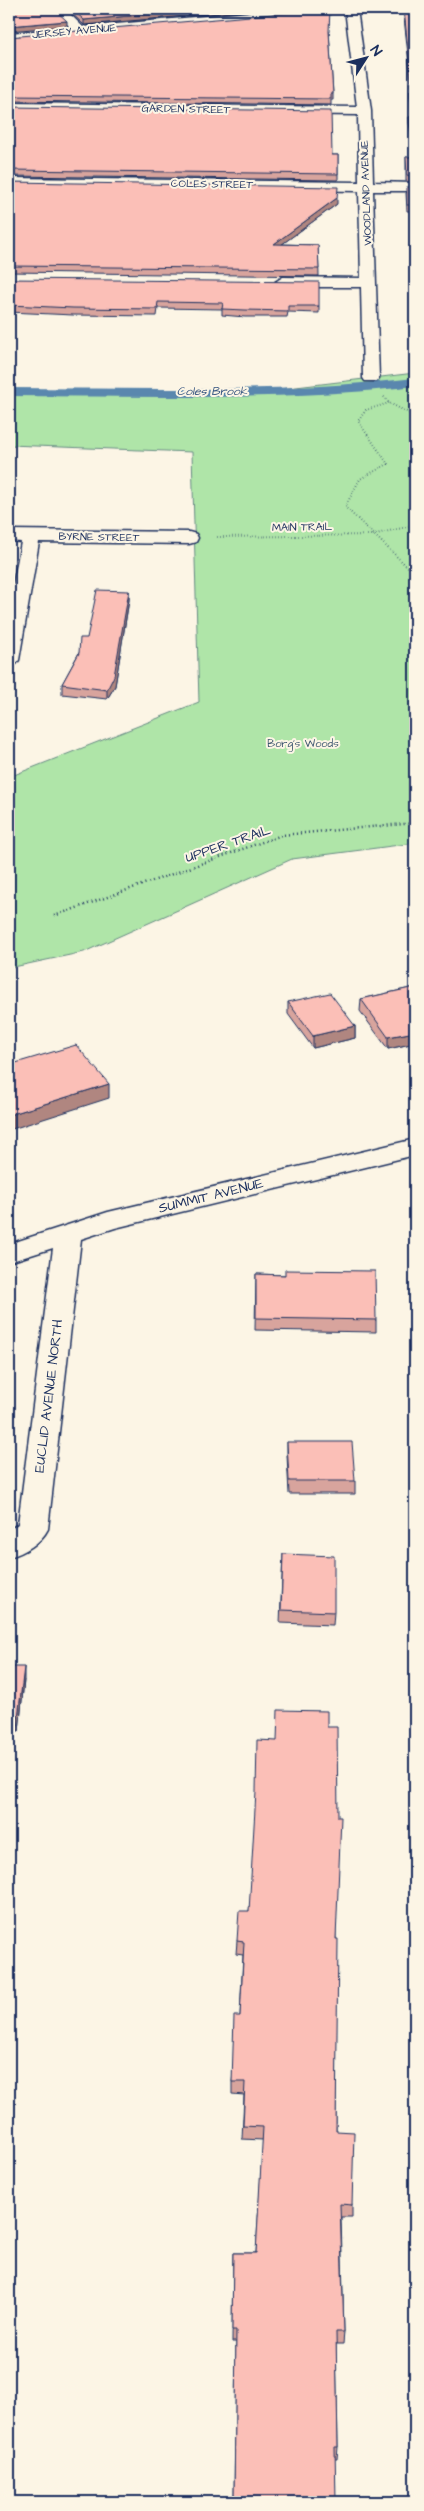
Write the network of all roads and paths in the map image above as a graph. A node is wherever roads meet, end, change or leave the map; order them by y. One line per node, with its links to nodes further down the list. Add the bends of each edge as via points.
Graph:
1 (58, 9): 4 (street)
2 (318, 9): 4 (street, JERSEY AVENUE)
3 (351, 9): 7 (street, WOODLAND AVENUE)
4 (80, 30): 5 (street, JERSEY AVENUE)
5 (9, 37)
6 (9, 107): 7 (street, GARDEN STREET)
7 (364, 111): 9 (street, WOODLAND AVENUE)
8 (9, 182): 9 (street, COLES STREET)
9 (365, 186): 10 (street, COLES STREET); 12 (street, WOODLAND AVENUE)
10 (415, 187)
11 (272, 282): 12 (street)
12 (369, 284): 13 (street, WOODLAND AVENUE)
13 (371, 378): 14 (path)
14 (389, 403): 15 (path); 17 (path, via 366,410 358,421 388,464 360,479 345,507)
15 (415, 416)
16 (415, 525): 17 (path, MAIN TRAIL)
17 (372, 535): 20 (path, MAIN TRAIL); 21 (path)
18 (9, 536): 19 (street, BYRNE STREET)
19 (31, 536): 20 (street, BYRNE STREET); 22 (street)
20 (189, 538)
21 (415, 574)
22 (9, 660)
23 (415, 823): 24 (path, UPPER TRAIL, via 282,835)
24 (54, 916)
25 (415, 1147): 26 (street, SUMMIT AVENUE, via 108,1221)
26 (68, 1234): 27 (street, SUMMIT AVENUE); 28 (street, EUCLID AVENUE NORTH, via 33,1529)
27 (9, 1253)
28 (9, 1546)

